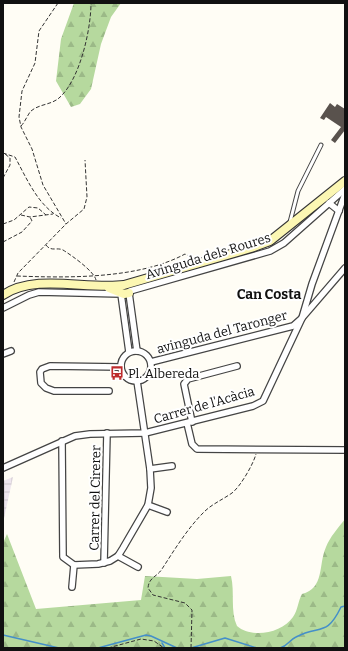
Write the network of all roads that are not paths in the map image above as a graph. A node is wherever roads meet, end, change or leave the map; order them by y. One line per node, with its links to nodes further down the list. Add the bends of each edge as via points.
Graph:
1 (321, 145): 7 (lane, via 298,191)
2 (345, 181): 7 (street)
3 (345, 190): 5 (street, Avinguda dels Roures)
4 (345, 194): 6 (street, Carrer de l'Acàcia)
5 (329, 203): 6 (street); 9 (street, Avinguda dels Roures, via 284,243 270,251)
6 (339, 212): 12 (street, Carrer de l'Acàcia)
7 (289, 228): 9 (street, via 261,245 138,282)
8 (345, 268): 12 (street, avinguda del Taronger)
9 (126, 291): 10 (street, via 94,286 34,284); 11 (street, via 40,292); 14 (street); 15 (street)
10 (7, 292)
11 (3, 308)
12 (302, 318): 17 (street, avinguda del Taronger, via 293,326); 22 (street, Carrer de l'Acàcia, via 263,401 253,406)
13 (11, 351): 16 (street)
14 (137, 351): 15 (street); 17 (street, via 146,354)
15 (130, 352): 19 (street, via 124,358)
16 (3, 354)
17 (151, 362): 20 (street, via 149,374)
18 (237, 366): 22 (street, via 188,379 184,384)
19 (121, 367): 20 (street, via 128,378); 21 (street, via 50,366 40,372 41,383 50,390)
20 (137, 381): 23 (street)
21 (109, 391)
22 (189, 422): 23 (street, Carrer de l'Acàcia); 26 (street, via 192,444 197,449)
23 (145, 433): 24 (street, Carrer de l'Acàcia); 29 (street)
24 (107, 434): 25 (street, Carrer de l'Acàcia, via 82,434); 33 (street, Carrer del Cirerer)
25 (62, 442): 28 (street, Carrer de l'Acàcia); 34 (street, via 62,551 63,557)
26 (345, 450)
27 (172, 466): 29 (street)
28 (3, 468)
29 (150, 469): 30 (street, via 151,488)
30 (148, 505): 31 (street); 32 (street)
31 (167, 512)
32 (118, 556): 33 (street); 35 (street)
33 (104, 563): 34 (street)
34 (74, 564): 36 (street)
35 (138, 568)
36 (72, 587)

